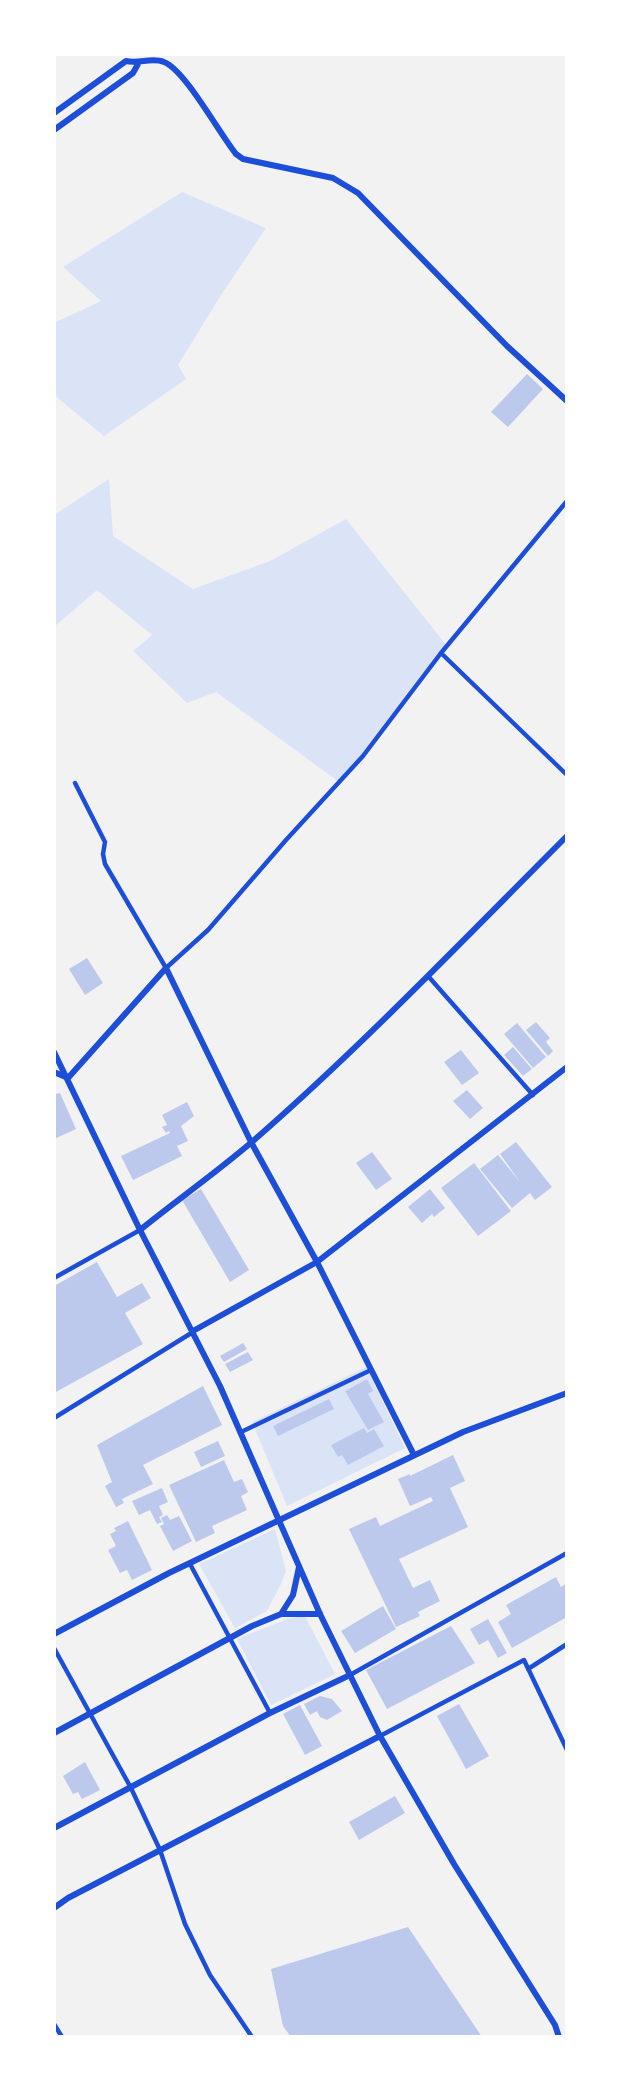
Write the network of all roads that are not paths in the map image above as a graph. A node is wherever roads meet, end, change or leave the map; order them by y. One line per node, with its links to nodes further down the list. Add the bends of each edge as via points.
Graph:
1 (138, 64): 2 (street, via 126,61); 3 (street, via 133,73); 4 (street, via 158,60 172,66 243,159 333,178 358,193)
2 (54, 113)
3 (54, 130)
4 (567, 401)
5 (567, 501): 6 (street)
6 (441, 653): 7 (street); 10 (street, via 363,756 208,930)
7 (567, 775)
8 (75, 783): 10 (street, via 104,842 106,864)
9 (567, 836): 11 (street)
10 (166, 968): 15 (street); 17 (street)
11 (428, 975): 16 (street); 17 (street)
12 (54, 1052): 15 (street)
13 (567, 1067): 16 (street)
14 (54, 1072): 15 (street)
15 (68, 1078): 18 (street)
16 (533, 1095): 19 (street)
17 (251, 1142): 18 (street); 19 (street)
18 (139, 1230): 20 (street); 21 (street)
19 (317, 1262): 21 (street); 22 (street)
20 (54, 1278)
21 (193, 1331): 24 (street); 25 (street)
22 (371, 1370): 25 (street); 26 (street)
23 (567, 1393): 26 (street)
24 (54, 1418)
25 (242, 1432): 27 (street)
26 (414, 1455): 27 (street)
27 (280, 1520): 29 (street); 30 (street)
28 (567, 1553): 38 (street)
29 (190, 1564): 33 (street); 34 (street)
30 (299, 1567): 31 (street, via 293,1595); 32 (street)
31 (281, 1614): 32 (street); 34 (street)
32 (320, 1614): 38 (street)
33 (54, 1634)
34 (229, 1637): 39 (street); 40 (street)
35 (567, 1644): 37 (street)
36 (54, 1648): 39 (street)
37 (528, 1669): 42 (street, via 524,1660); 43 (street)
38 (350, 1675): 40 (street); 42 (street)
39 (91, 1712): 41 (street); 44 (street)
40 (270, 1713): 44 (street)
41 (54, 1733)
42 (380, 1736): 46 (street); 51 (street)
43 (567, 1750)
44 (131, 1788): 45 (street); 46 (street)
45 (54, 1828)
46 (160, 1850): 47 (street); 50 (street, via 185,1924 210,1975)
47 (54, 1908)
48 (54, 2024): 49 (street)
49 (62, 2037)
50 (252, 2037)
51 (559, 2037)

